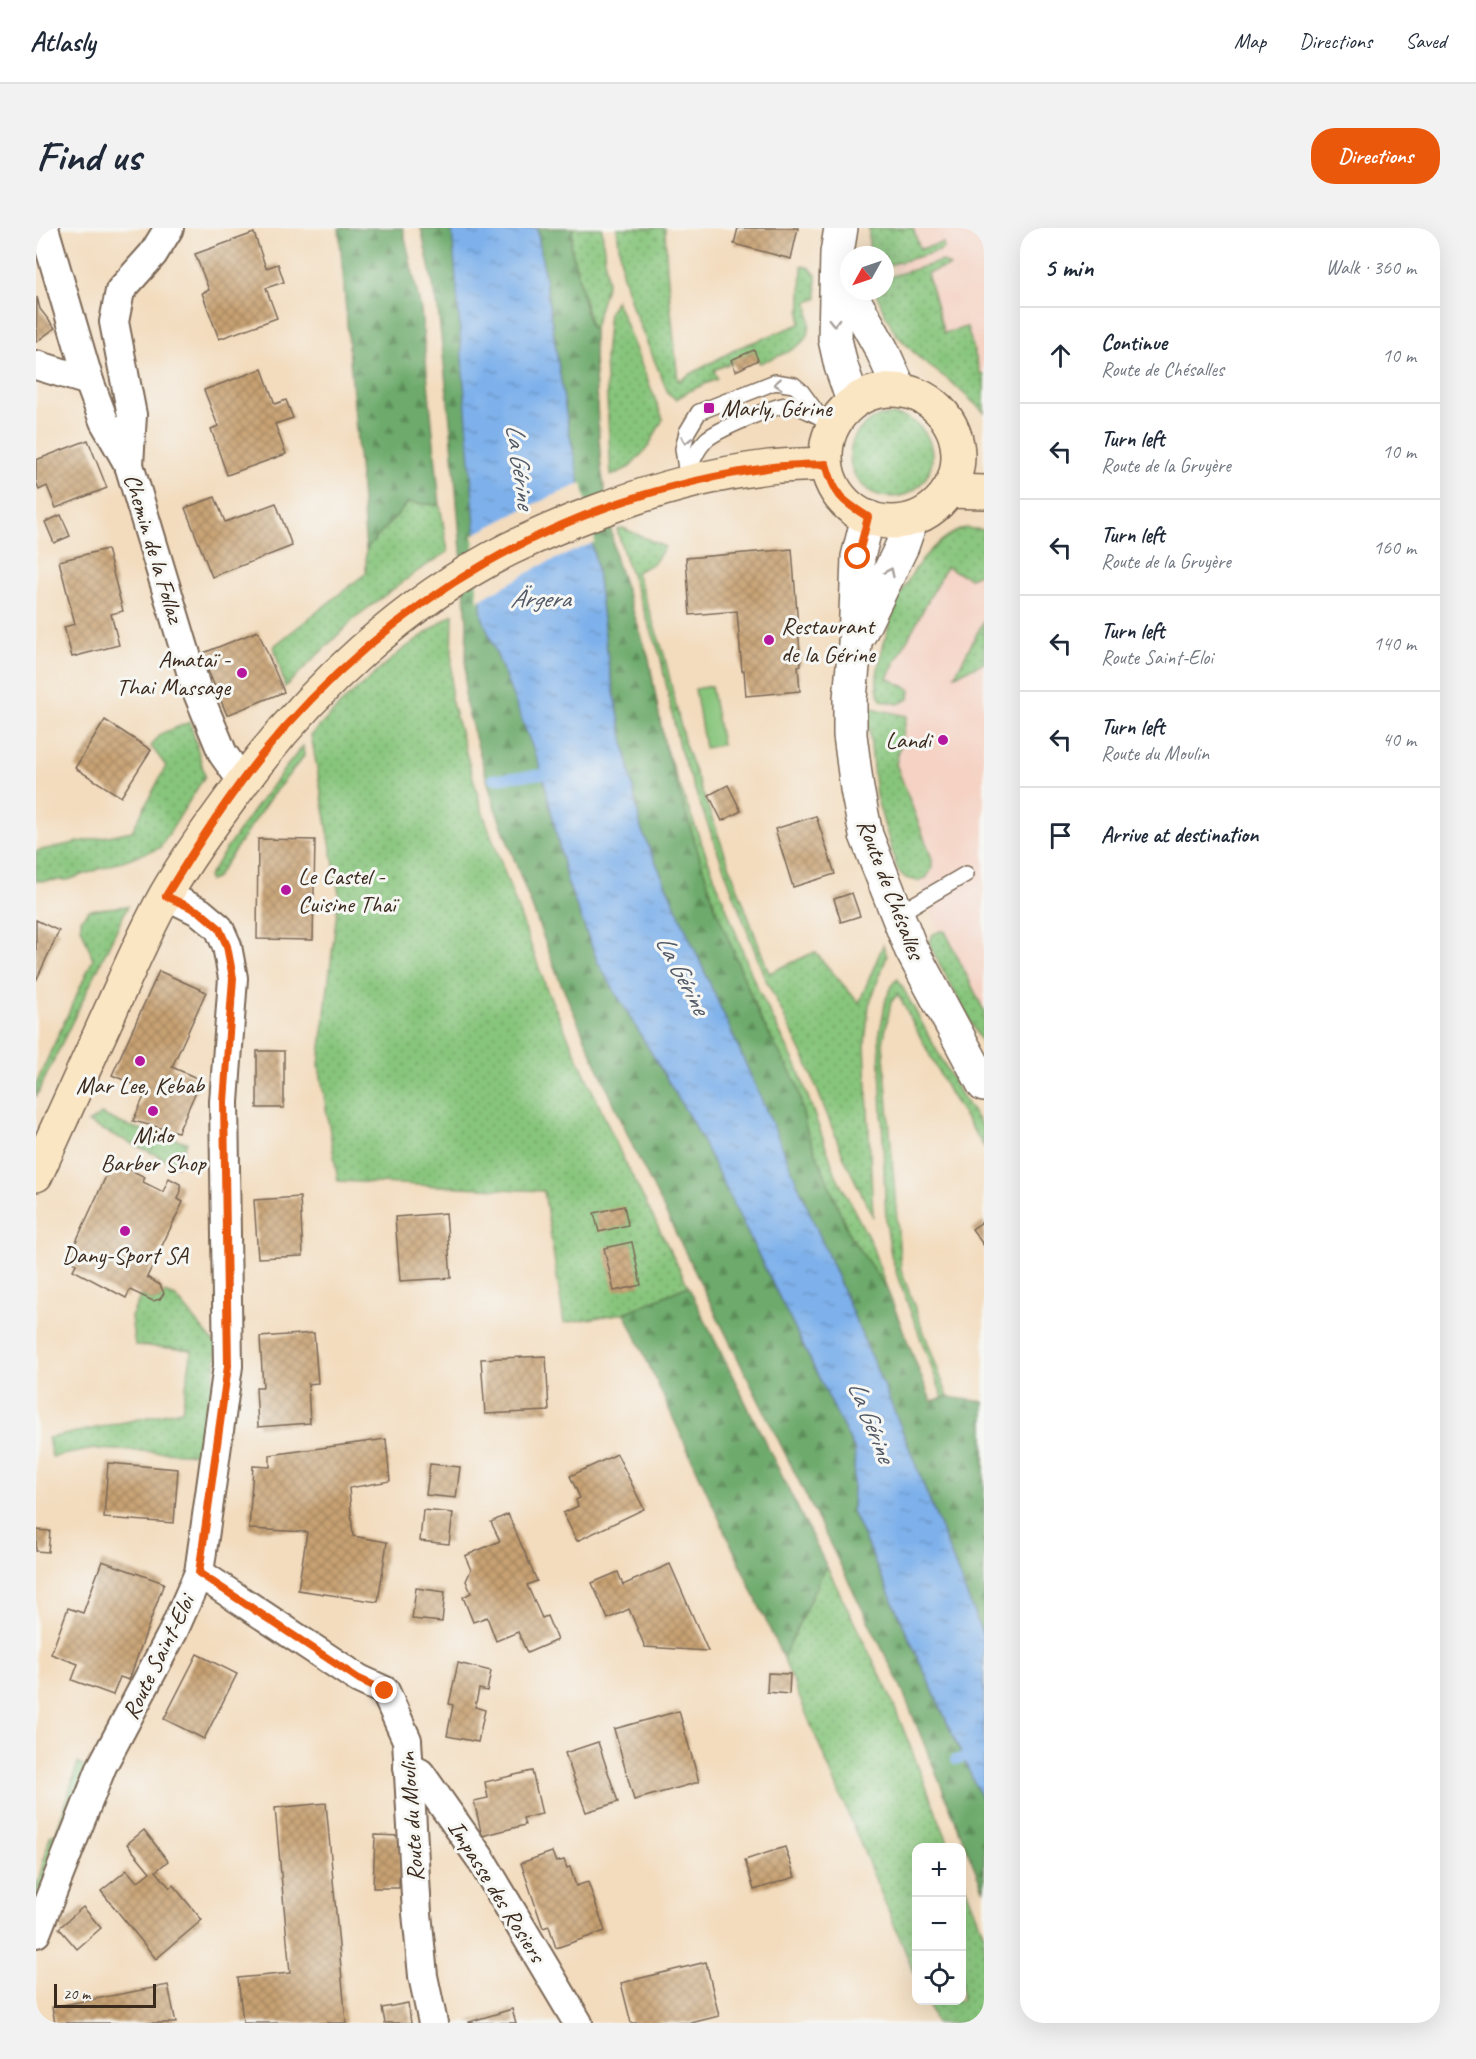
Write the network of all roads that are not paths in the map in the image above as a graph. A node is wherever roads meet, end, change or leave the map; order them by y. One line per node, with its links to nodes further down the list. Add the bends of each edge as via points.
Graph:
1 (44, 228): 8 (street, Chemin de la Follaz)
2 (169, 228): 14 (street, via 153,254 120,291 114,322 132,415)
3 (841, 228): 4 (street, via 837,253)
4 (840, 264)
5 (840, 293): 10 (street, one-way to 10, via 834,306 835,339)
6 (855, 300): 9 (street)
7 (36, 365): 8 (street)
8 (89, 381): 14 (street, Chemin de la Follaz, via 104,421)
9 (899, 388): 10 (main road, via 882,388); 12 (main road, via 926,400)
10 (853, 401): 11 (main road)
11 (826, 422): 13 (main road); 15 (lane, via 791,405 779,406 717,432 698,450); 15 (lane, one-way to 15, via 794,385 775,381 699,412 687,432 683,449)
12 (971, 447): 16 (main road)
13 (826, 464): 15 (main road, via 768,467); 18 (main road, via 831,484 843,501)
14 (129, 465): 21 (street, Chemin de la Follaz, via 197,691 223,754)
15 (688, 482): 21 (main road, via 639,495 565,524 508,550 433,594 329,682 296,715)
16 (948, 491): 17 (main road); 19 (main road, via 927,513)
17 (984, 492)
18 (868, 517): 19 (main road, via 880,521); 20 (street, Route de Chésalles, via 858,557)
19 (911, 520): 20 (street, Route de Chésalles, one-way to 19)
20 (855, 643): 24 (street, Route de Chésalles, via 850,735 857,789 866,835)
21 (243, 782): 23 (main road, via 198,843)
22 (966, 874): 24 (lane)
23 (166, 896): 26 (main road, via 142,940); 27 (street, Route Saint-Eloi, via 200,912 219,928 233,978 224,1102 228,1366)
24 (896, 915): 25 (street, Route de Chésalles)
25 (984, 1085)
26 (36, 1175)
27 (199, 1573): 28 (street, Route du Moulin, via 359,1679 385,1691 407,1740); 29 (street, Route Saint-Eloi, via 173,1632 102,1766)
28 (408, 1767): 30 (street, Route du Moulin, via 423,1977); 31 (street, Impasse des Rosiers, via 420,1773 480,1858)
29 (36, 1933)
30 (433, 2023)
31 (578, 2023)

